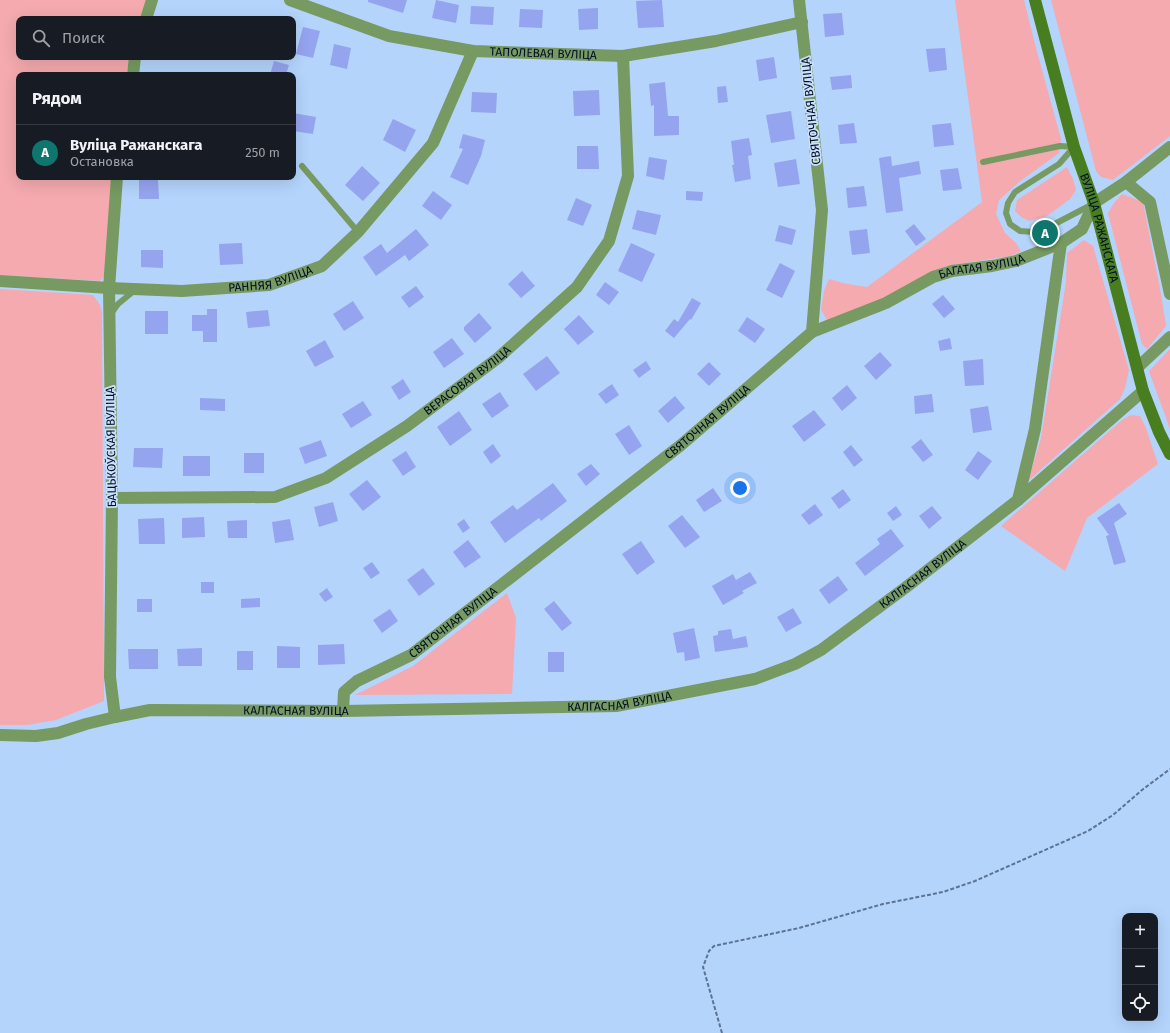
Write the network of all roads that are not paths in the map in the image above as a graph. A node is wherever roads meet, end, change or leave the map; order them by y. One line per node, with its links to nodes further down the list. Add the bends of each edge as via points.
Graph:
1 (152, 0): 5 (street)
2 (290, 0): 7 (street, ТАПОЛЕВАЯ ВУЛІЦА, via 389,36)
3 (799, 0): 6 (street, СВЯТОЧНАЯ ВУЛІЦА)
4 (1035, 0): 11 (street, ВУЛІЦА РАЖАНСКАГА)
5 (147, 16)
6 (802, 22): 8 (street, ТАПОЛЕВАЯ ВУЛІЦА, via 716,41); 25 (street, СВЯТОЧНАЯ ВУЛІЦА, via 822,210)
7 (474, 51): 8 (street, ТАПОЛЕВАЯ ВУЛІЦА); 18 (street, РАННЯЯ ВУЛІЦА, via 433,143)
8 (623, 56): 30 (street, ВЕРАСОВАЯ ВУЛІЦА, via 628,176 609,241 577,287 498,358 407,426 326,478 275,497)
9 (135, 60): 10 (street)
10 (133, 72)
11 (1074, 147): 13 (lane, via 1060,146); 17 (street, ВУЛІЦА РАЖАНСКАГА); 17 (lane, via 1059,164 1015,192 1008,203 1006,213 1010,224 1020,231 1032,232 1047,228)
12 (1170, 147): 16 (street)
13 (983, 162)
14 (302, 166): 18 (lane)
15 (117, 180): 21 (street, БАЦЬКОЎСКАЯ ВУЛІЦА)
16 (1126, 182): 17 (street); 23 (street, via 1150,202)
17 (1094, 203): 19 (street, БАГАТАЯ ВУЛІЦА, via 1082,229); 27 (street, ВУЛІЦА РАЖАНСКАГА)
18 (358, 232): 22 (street, РАННЯЯ ВУЛІЦА, via 322,266 269,285 182,291)
19 (1061, 243): 25 (street, БАГАТАЯ ВУЛІЦА, via 1016,261 952,271 933,277 886,303); 31 (street, via 1035,429)
20 (0, 281): 21 (street, РАННЯЯ ВУЛІЦА)
21 (109, 288): 22 (street, РАННЯЯ ВУЛІЦА); 24 (street, БАЦЬКОЎСКАЯ ВУЛІЦА)
22 (136, 289): 24 (lane, via 118,304)
23 (1170, 294)
24 (109, 316): 30 (street, БАЦЬКОЎСКАЯ ВУЛІЦА)
25 (812, 332): 32 (street, СВЯТОЧНАЯ ВУЛІЦА, via 681,445 412,655 357,681 344,692)
26 (1170, 338): 27 (street)
27 (1137, 368): 28 (street, ВУЛІЦА РАЖАНСКАГА)
28 (1143, 391): 29 (street, ВУЛІЦА РАЖАНСКАГА); 31 (street, КАЛГАСНАЯ ВУЛІЦА)
29 (1170, 454)
30 (112, 498): 33 (street, БАЦЬКОЎСКАЯ ВУЛІЦА, via 110,677)
31 (1018, 500): 32 (street, КАЛГАСНАЯ ВУЛІЦА, via 821,650 795,664 755,679 616,706)
32 (343, 711): 33 (street, КАЛГАСНАЯ ВУЛІЦА, via 150,710)
33 (115, 717): 34 (street, КАЛГАСНАЯ ВУЛІЦА, via 58,733 36,736)
34 (0, 735)

